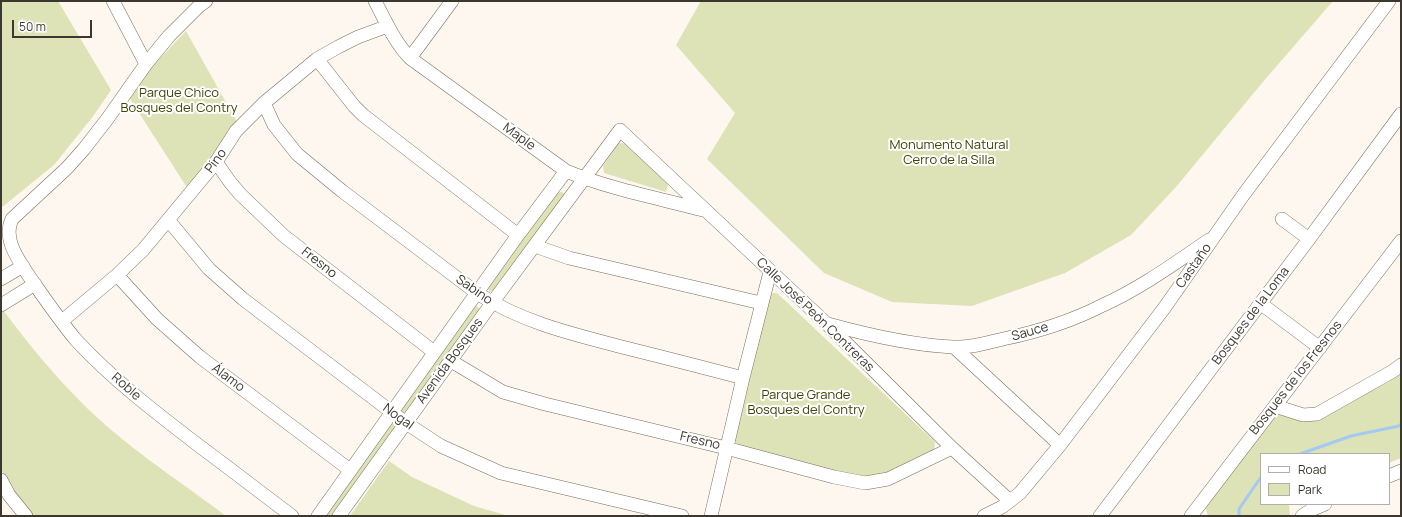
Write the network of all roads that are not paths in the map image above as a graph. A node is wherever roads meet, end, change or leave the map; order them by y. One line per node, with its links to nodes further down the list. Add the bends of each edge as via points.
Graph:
1 (113, 1): 9 (street)
2 (375, 1): 6 (street, Maple)
3 (452, 1): 7 (street)
4 (1389, 1): 20 (street, Castaño)
5 (201, 3): 9 (street)
6 (388, 26): 7 (street, Maple); 8 (street, Pino, via 338,47)
7 (410, 58): 14 (street, Maple)
8 (317, 59): 10 (street, Pino); 19 (street, via 363,115)
9 (146, 64): 24 (street, Roble, via 84,149 12,219 9,224 9,238)
10 (264, 104): 13 (street, Pino, via 236,132); 29 (street, Sabino, via 274,125 297,154)
11 (1401, 114): 21 (street, Bosques de la Loma)
12 (620, 130): 15 (street, Avenida Bosques); 16 (street, Calle José Peón Contreras)
13 (216, 162): 18 (street, Pino); 38 (street, Fresno, via 240,194 284,236)
14 (566, 171): 15 (street, Maple); 19 (street, Avenida Bosques)
15 (585, 179): 16 (street, Maple); 23 (street, Avenida Bosques)
16 (705, 210): 25 (street, Calle José Peón Contreras)
17 (1282, 219): 21 (street)
18 (168, 221): 26 (street, Pino); 43 (street, Nogal, via 209,269 243,299)
19 (518, 235): 29 (street, Avenida Bosques)
20 (1214, 237): 36 (street, Sauce, via 1139,286 1104,305 1022,335); 45 (street, Castaño, via 1165,307)
21 (1309, 239): 31 (street, Bosques de la Loma)
22 (1401, 241): 37 (street, Bosques de los Fresnos)
23 (535, 246): 30 (street, Avenida Bosques); 32 (street, via 569,258)
24 (23, 266): 27 (street); 28 (street, Roble)
25 (770, 272): 32 (street); 35 (street, Calle José Peón Contreras)
26 (117, 275): 34 (street, Pino); 48 (street, Álamo, via 157,319 200,357)
27 (1, 280)
28 (35, 284): 33 (street); 34 (street, Roble)
29 (477, 294): 30 (street, Sabino); 38 (street, Avenida Bosques)
30 (492, 303): 39 (street, Avenida Bosques); 41 (street, Sabino, via 536,323 573,335)
31 (1260, 303): 37 (street); 61 (street, Bosques de la Loma)
32 (761, 304): 41 (street)
33 (1, 305)
34 (62, 321): 55 (street, Roble, via 90,354 155,412)
35 (826, 323): 36 (street, Sauce, via 868,335); 47 (street, Calle José Peón Contreras)
36 (954, 347): 45 (street)
37 (1320, 348): 42 (street, Bosques de los Fresnos)
38 (434, 352): 43 (street, Avenida Bosques)
39 (451, 361): 44 (street, Avenida Bosques); 46 (street, Fresno, via 503,392)
40 (1401, 365): 42 (street, via 1317,414 1304,415)
41 (743, 378): 46 (street)
42 (1275, 406): 62 (street, Bosques de los Fresnos)
43 (391, 412): 44 (street, Nogal); 48 (street, Avenida Bosques)
44 (406, 423): 57 (street, Avenida Bosques); 58 (street, Nogal, via 441,446 501,473)
45 (1060, 445): 52 (street, Castaño)
46 (726, 448): 47 (street, Fresno, via 834,478 865,483 888,478); 59 (street)
47 (952, 448): 52 (street, Calle José Peón Contreras)
48 (350, 470): 56 (street, Avenida Bosques)
49 (1401, 471): 50 (street)
50 (1390, 476)
51 (1, 480): 54 (street)
52 (1010, 501): 60 (street, Castaño)
53 (1323, 505): 63 (street)
54 (26, 516)
55 (292, 516)
56 (318, 516)
57 (339, 516)
58 (682, 516)
59 (711, 516)
60 (984, 516)
61 (1100, 516)
62 (1191, 516)
63 (1302, 516)

